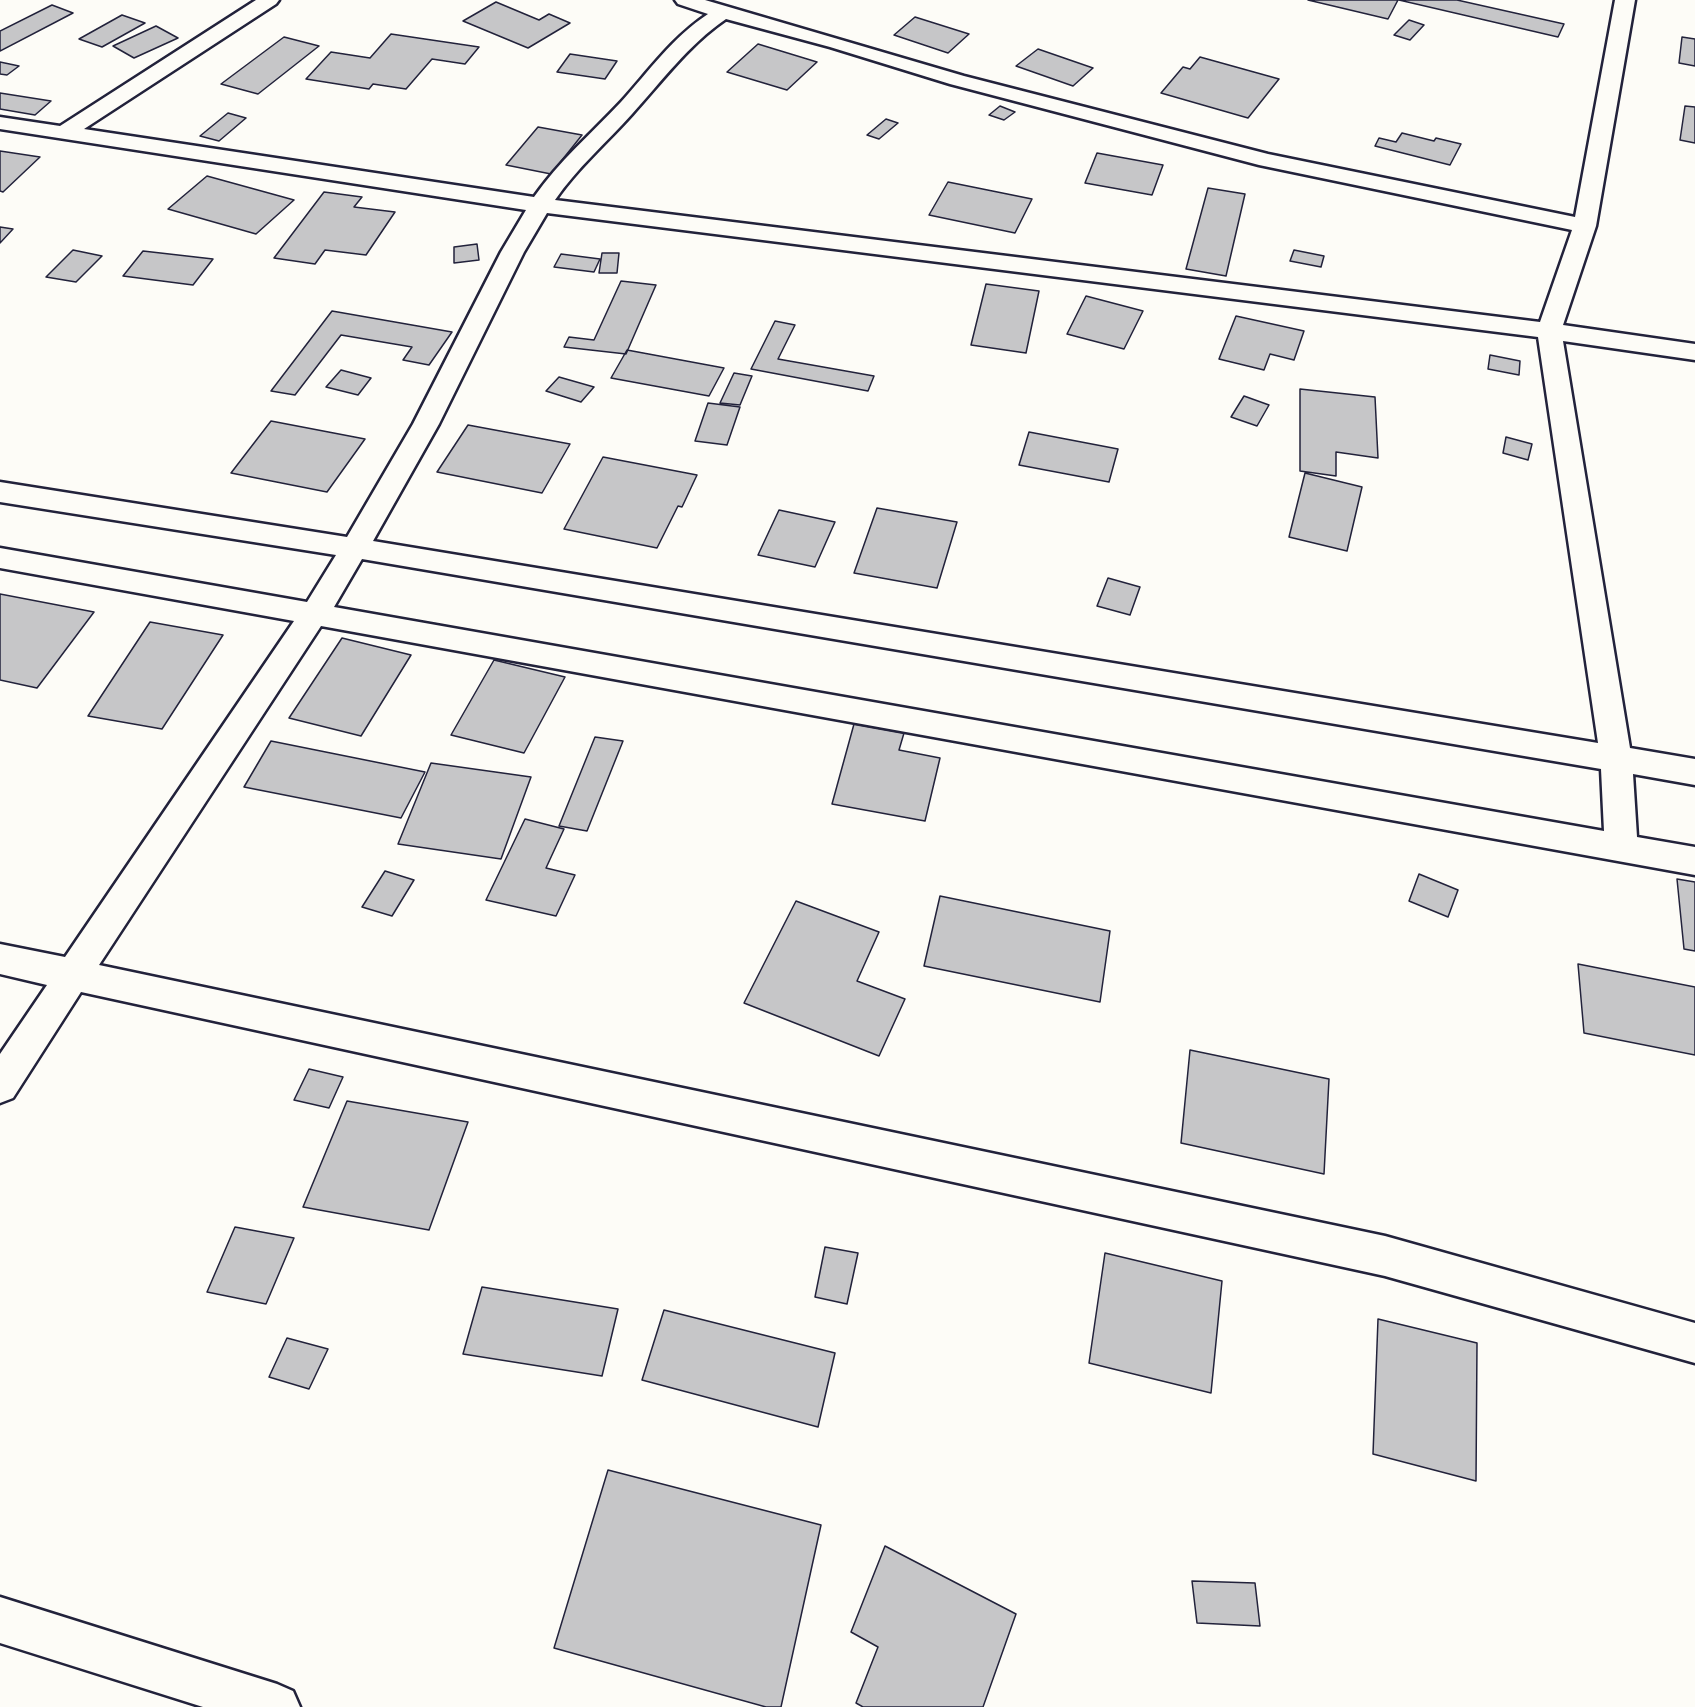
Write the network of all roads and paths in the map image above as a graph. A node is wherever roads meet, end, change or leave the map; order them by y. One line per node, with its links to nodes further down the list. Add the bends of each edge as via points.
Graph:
1 (269, 0): 6 (street)
2 (685, 0): 4 (street)
3 (1625, 0): 8 (street)
4 (722, 13): 7 (street, via 688,37 622,113 589,144); 8 (street, via 957,80 1267,160)
5 (0, 123): 6 (street)
6 (65, 132): 7 (street)
7 (540, 205): 9 (street); 12 (street, via 507,260 441,396)
8 (1585, 226): 9 (street)
9 (1549, 331): 10 (street); 15 (street)
10 (1695, 352)
11 (0, 492): 12 (street)
12 (355, 548): 14 (street); 15 (street)
13 (0, 558): 14 (street)
14 (314, 614): 17 (street); 20 (street)
15 (1616, 758): 16 (street); 17 (street)
16 (1695, 772)
17 (1621, 847): 18 (street)
18 (1695, 861)
19 (0, 959): 20 (street)
20 (72, 974): 21 (street); 22 (street, via 1385,1256)
21 (0, 1086)
22 (1695, 1343)
23 (0, 1620): 24 (street)
24 (277, 1707)

